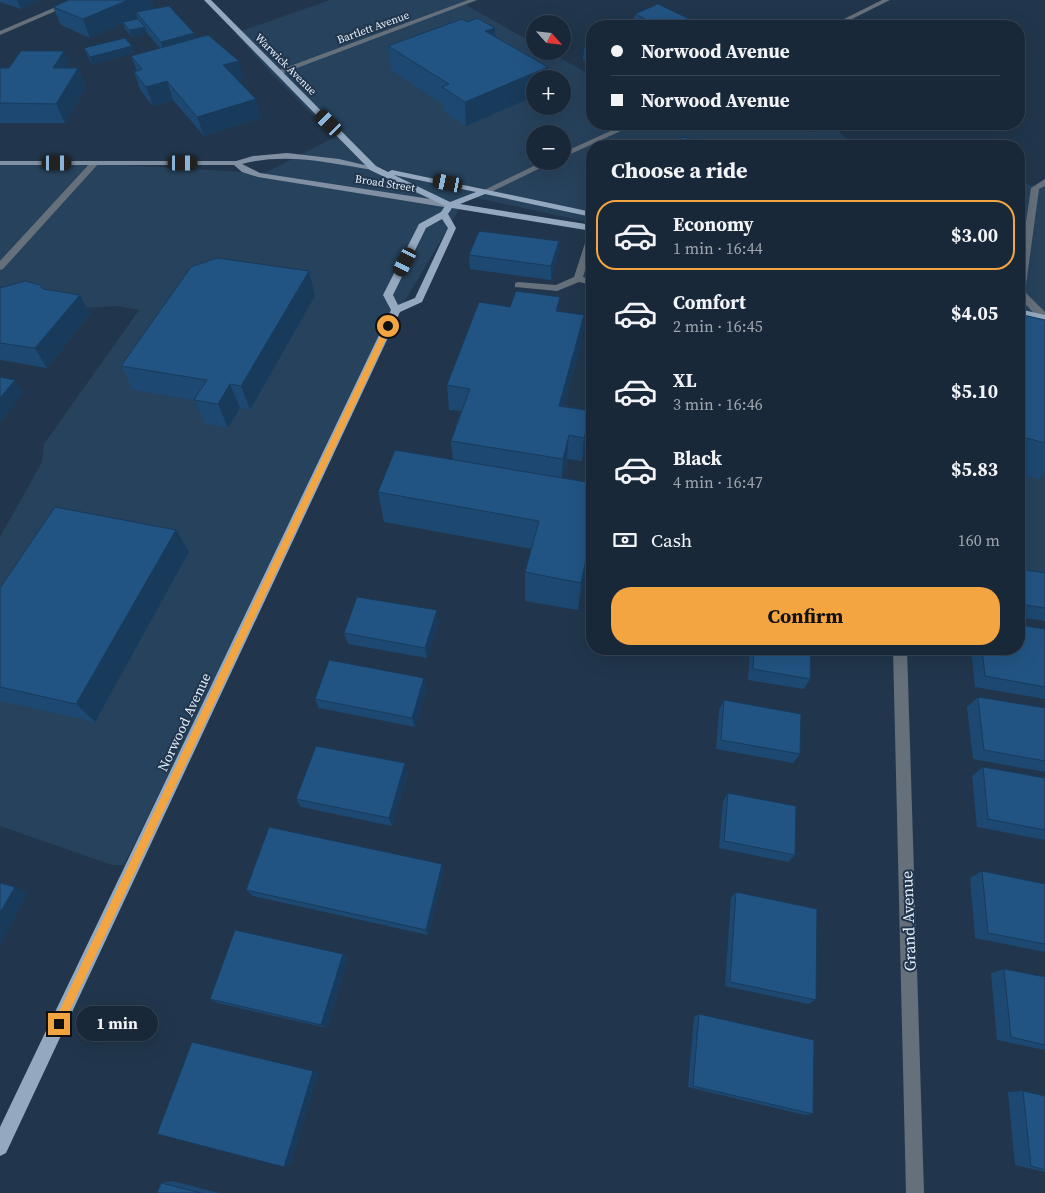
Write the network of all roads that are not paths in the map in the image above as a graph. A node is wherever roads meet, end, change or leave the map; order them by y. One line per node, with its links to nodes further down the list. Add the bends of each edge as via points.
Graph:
1 (78, 0): 6 (street)
2 (207, 0): 7 (main road, Warwick Avenue)
3 (474, 0): 7 (street, Bartlett Avenue)
4 (887, 0): 5 (street)
5 (845, 20)
6 (0, 32)
7 (278, 72): 15 (main road, Warwick Avenue)
8 (619, 130): 9 (street)
9 (597, 140)
10 (586, 145): 11 (street)
11 (571, 152)
12 (0, 163): 13 (main road, Broad Street)
13 (95, 163): 14 (main road, Broad Street); 25 (street)
14 (236, 163): 15 (main road, Broad Street, via 259,157 285,156); 19 (main road, Broad Street, via 258,175)
15 (373, 168): 18 (main road, Broad Street); 19 (main road, Warwick Avenue)
16 (532, 170): 18 (street)
17 (1045, 182): 24 (street, via 1035,188)
18 (486, 191): 19 (main road); 20 (main road, Broad Street)
19 (450, 206): 21 (main road); 22 (main road, Broad Street)
20 (586, 213)
21 (444, 214): 30 (main road, via 422,226 388,295); 30 (main road, via 452,228 420,300)
22 (586, 227)
23 (586, 253): 26 (street)
24 (1025, 256)
25 (0, 267)
26 (578, 279): 27 (street); 28 (street, via 557,288)
27 (586, 281)
28 (518, 285)
29 (1025, 295): 32 (street)
30 (396, 310): 34 (main road, Norwood Avenue)
31 (1025, 313): 32 (main road)
32 (1044, 316)
33 (900, 655): 35 (street, Grand Avenue)
34 (0, 1147)
35 (915, 1193)

